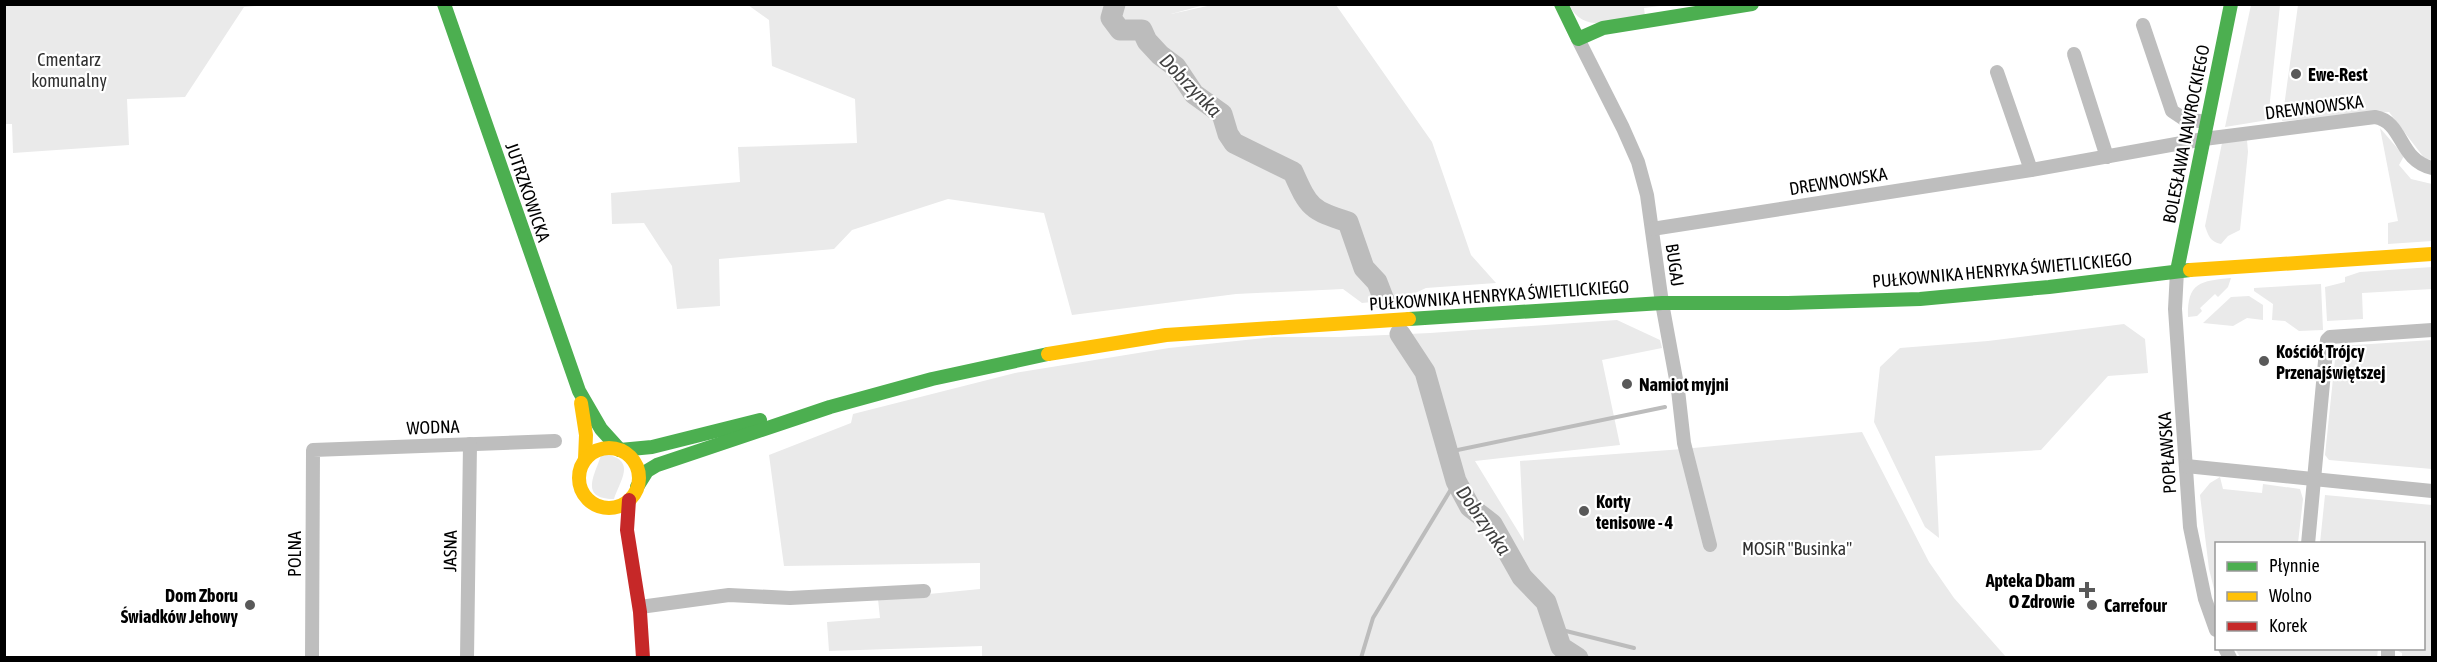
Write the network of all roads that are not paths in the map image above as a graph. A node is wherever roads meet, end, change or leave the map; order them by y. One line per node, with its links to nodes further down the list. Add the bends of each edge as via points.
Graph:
1 (444, 4): 20 (street, JUTRZKOWICKA)
2 (1560, 4): 7 (street, BUGAJ)
3 (1752, 4): 5 (street)
4 (2231, 4): 10 (street, BOLESŁAWA NAWROCKIEGO)
5 (1714, 8): 7 (street, via 1603,28)
6 (2143, 25): 10 (street, via 2172,111 2184,119)
7 (1578, 39): 15 (street, BUGAJ, via 1638,162)
8 (2074, 54): 12 (street)
9 (1997, 72): 14 (street)
10 (2207, 122): 11 (street, BOLESŁAWA NAWROCKIEGO)
11 (2204, 139): 12 (street, DREWNOWSKA); 13 (street, DREWNOWSKA, via 2375,117 2390,123 2412,158); 17 (street, BOLESŁAWA NAWROCKIEGO)
12 (2107, 157): 14 (street, DREWNOWSKA)
13 (2433, 168)
14 (2031, 170): 15 (street, DREWNOWSKA)
15 (1652, 229): 18 (street, BUGAJ)
16 (2433, 254): 17 (street, PUŁKOWNIKA HENRYKA ŚWIETLICKIEGO)
17 (2177, 270): 18 (street, PUŁKOWNIKA HENRYKA ŚWIETLICKIEGO, via 1920,299); 27 (street, POPŁAWSKA, via 2175,309)
18 (1662, 303): 21 (street, PUŁKOWNIKA HENRYKA ŚWIETLICKIEGO, via 1166,335 1006,362); 34 (street, BUGAJ, via 1684,443)
19 (2433, 330): 28 (street, via 2327,340)
20 (579, 391): 25 (street, JUTRZKOWICKA, via 601,429); 26 (street, JUTRZKOWICKA, via 586,435)
21 (830, 407): 25 (street, PUŁKOWNIKA HENRYKA ŚWIETLICKIEGO, via 713,430 652,447); 29 (street, PUŁKOWNIKA HENRYKA ŚWIETLICKIEGO, via 657,465 647,471)
22 (555, 441): 23 (street, WODNA)
23 (470, 444): 24 (street, WODNA); 40 (street, JASNA)
24 (313, 450): 39 (street, POLNA)
25 (620, 450): 26 (street, via 601,449); 29 (street, via 628,454 638,469)
26 (585, 459): 32 (street, via 580,488 590,501)
27 (2186, 466): 28 (street); 38 (street, POPŁAWSKA, via 2191,543)
28 (2314, 479): 30 (street); 33 (street)
29 (637, 487): 31 (street)
30 (2433, 491)
31 (629, 500): 32 (street); 35 (street)
32 (605, 507): 35 (street)
33 (2308, 542)
34 (1710, 545)
35 (631, 561): 37 (street)
36 (924, 591): 37 (street, via 790,598 729,595)
37 (640, 607): 41 (street)
38 (2215, 625)
39 (312, 657)
40 (467, 657)
41 (643, 657)

